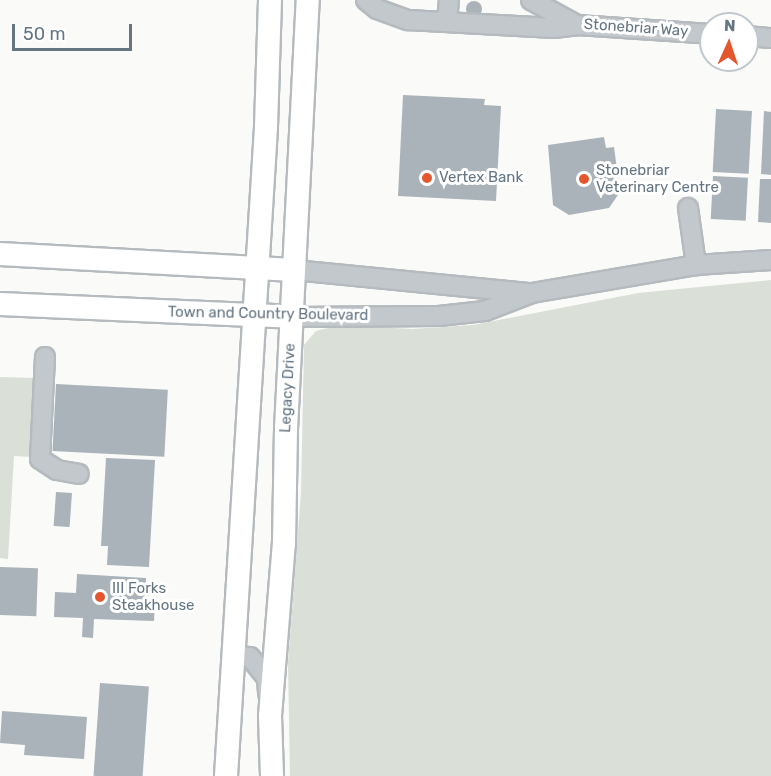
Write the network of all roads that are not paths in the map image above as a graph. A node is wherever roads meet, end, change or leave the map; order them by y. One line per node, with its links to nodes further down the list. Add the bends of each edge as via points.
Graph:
1 (270, 0): 13 (main road, via 266,128)
2 (308, 0): 14 (main road, Legacy Drive)
3 (366, 0): 6 (street, via 377,9 408,20)
4 (448, 0): 6 (street)
5 (531, 0): 7 (street, Stonebriar Way)
6 (447, 22): 7 (street, via 554,28)
7 (577, 25): 8 (street, Stonebriar Way)
8 (699, 33)
9 (688, 208): 12 (street)
10 (0, 254): 13 (main road, Town and Country Boulevard)
11 (771, 260): 12 (street, Town and Country Boulevard)
12 (696, 265): 15 (street, Town and Country Boulevard)
13 (255, 268): 14 (main road, Town and Country Boulevard); 17 (main road)
14 (294, 270): 15 (street, Town and Country Boulevard); 18 (main road, Legacy Drive)
15 (532, 293): 18 (street, Town and Country Boulevard, via 485,311 439,316)
16 (0, 304): 17 (main road, Town and Country Boulevard)
17 (252, 315): 18 (main road, Town and Country Boulevard); 21 (main road)
18 (292, 317): 22 (main road, Legacy Drive, via 284,543)
19 (45, 357): 20 (street, via 40,459 57,470)
20 (79, 474)
21 (233, 654): 22 (street, via 250,657 267,678); 23 (main road)
22 (270, 716): 24 (main road, Legacy Drive)
23 (226, 776)
24 (272, 776)

